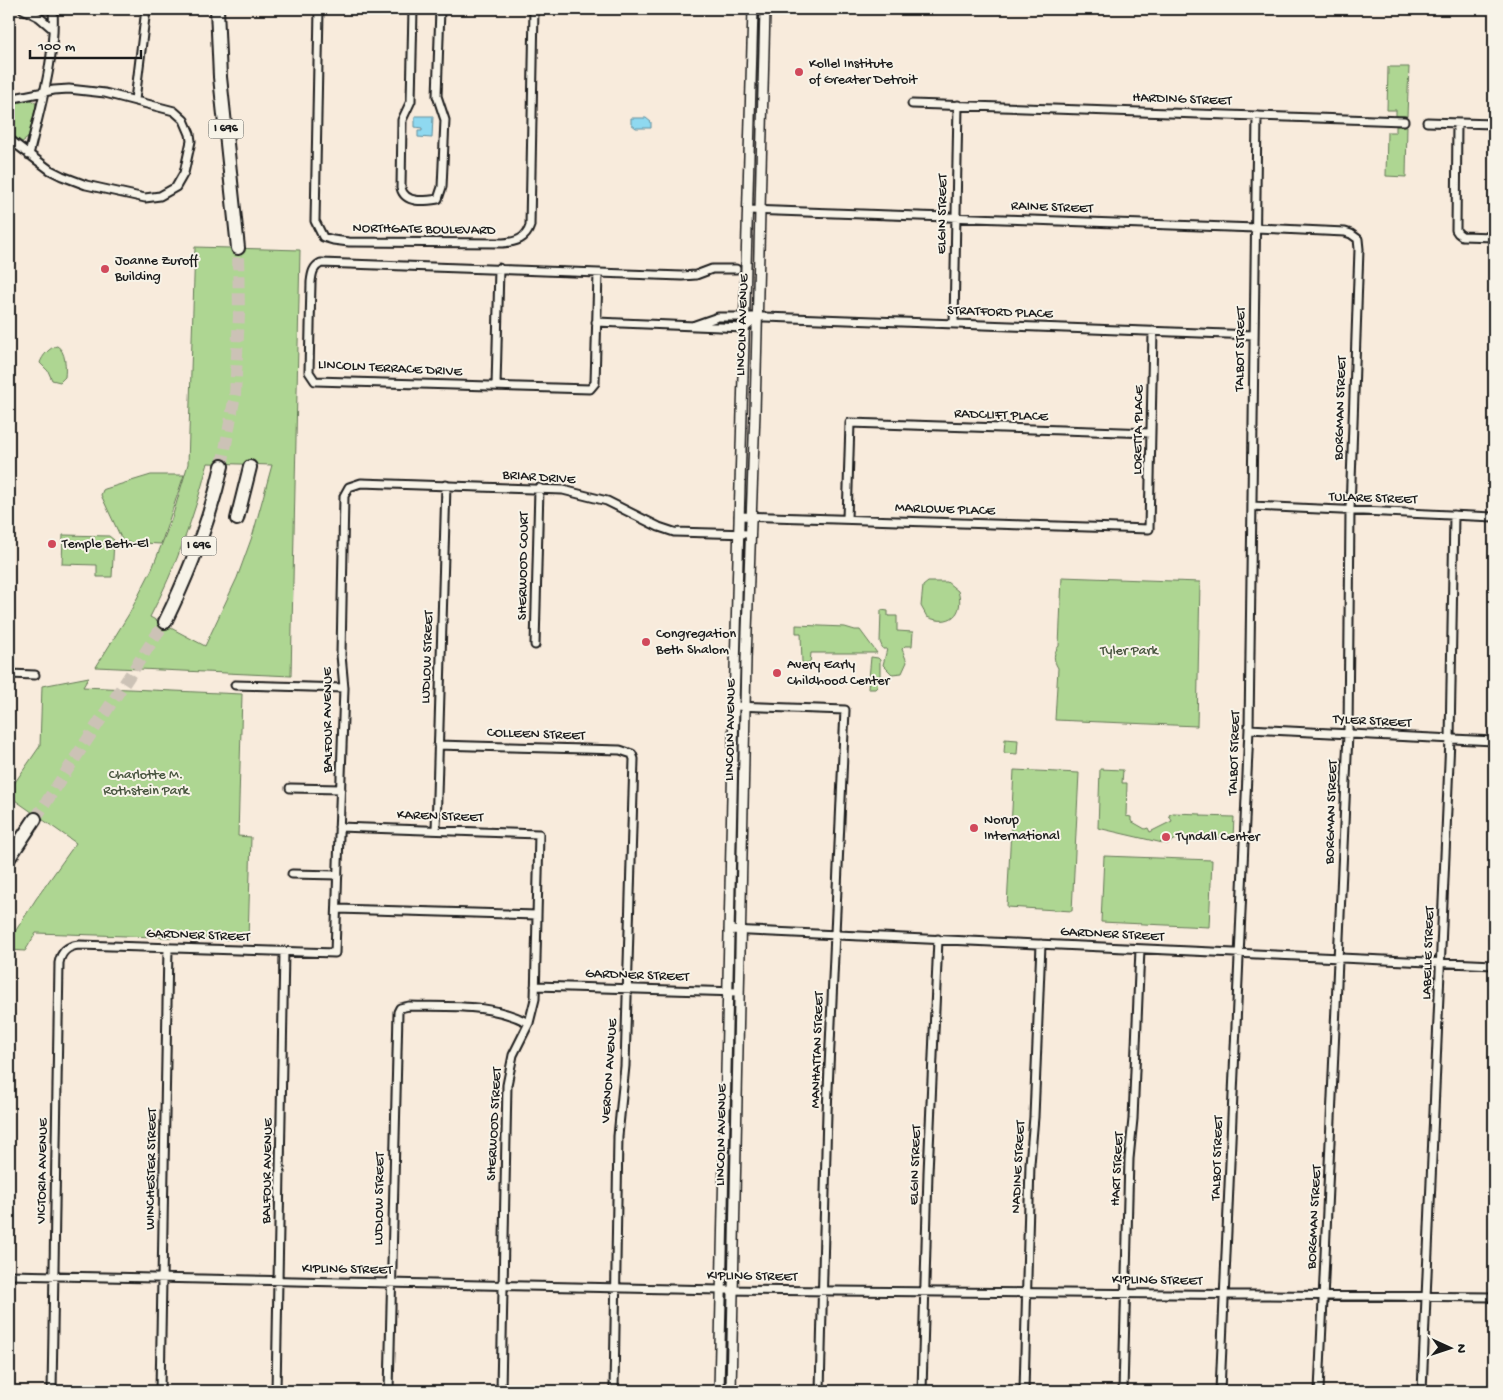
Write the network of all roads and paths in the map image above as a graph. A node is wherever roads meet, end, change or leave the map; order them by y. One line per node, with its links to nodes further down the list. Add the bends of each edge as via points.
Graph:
1 (23, 9): 11 (street)
2 (53, 9): 11 (street)
3 (146, 9): 14 (street)
4 (217, 9): 30 (highway, I 696)
5 (319, 9): 8 (street, NORTHGATE BOULEVARD, via 315,221 319,232 333,240 349,242 499,243 521,239 530,226)
6 (413, 9): 7 (street, via 411,101 402,120 401,188 402,194 410,200 438,199 442,187 445,120 437,96)
7 (440, 9)
8 (534, 9)
9 (753, 9): 24 (street, LINCOLN AVENUE)
10 (765, 9): 25 (street, LINCOLN AVENUE)
11 (53, 29): 12 (street)
12 (44, 92): 13 (street); 14 (street, via 92,91); 23 (street)
13 (9, 99)
14 (136, 100): 23 (street, via 174,111 184,120 190,134 184,173 176,187 160,196 145,198 86,185 50,170)
15 (912, 104): 16 (street, HARDING STREET)
16 (958, 105): 17 (street, HARDING STREET); 26 (street, ELGIN STREET)
17 (1257, 116): 18 (street, HARDING STREET); 27 (street, TALBOT STREET)
18 (1404, 121)
19 (1426, 122): 20 (street)
20 (1457, 123): 21 (street); 29 (street, via 1458,233 1462,236)
21 (1494, 124)
22 (9, 139): 23 (street)
23 (29, 155)
24 (748, 210): 25 (street, RAINE STREET); 34 (street, LINCOLN AVENUE)
25 (760, 210): 26 (street, RAINE STREET); 35 (street, LINCOLN AVENUE)
26 (956, 217): 27 (street, RAINE STREET); 37 (street, ELGIN STREET)
27 (1256, 228): 28 (street, RAINE STREET, via 1345,232); 41 (street, TALBOT STREET)
28 (1354, 236): 50 (street, BORGMAN STREET, via 1358,239 1359,249)
29 (1494, 237)
30 (238, 248)
31 (499, 268): 33 (street, LINCOLN TERRACE DRIVE); 42 (street); 42 (street, LINCOLN TERRACE DRIVE, via 321,263 312,273 308,372 314,380)
32 (736, 269): 33 (street, LINCOLN TERRACE DRIVE, via 712,269 682,276)
33 (598, 272): 36 (street, LINCOLN TERRACE DRIVE)
34 (745, 318): 35 (street, STRATFORD PLACE); 38 (street, via 718,317); 39 (street, LINCOLN AVENUE)
35 (757, 318): 37 (street, STRATFORD PLACE); 39 (street); 53 (street, LINCOLN AVENUE)
36 (596, 322): 38 (street); 42 (street, LINCOLN TERRACE DRIVE, via 595,383 590,389)
37 (954, 324): 40 (street, STRATFORD PLACE)
38 (695, 325): 39 (street)
39 (745, 328): 52 (street, LINCOLN AVENUE)
40 (1153, 331): 41 (street, STRATFORD PLACE); 43 (street, LORETTA PLACE)
41 (1254, 335): 49 (street, TALBOT STREET)
42 (496, 386)
43 (1151, 434): 56 (street, RADCLIFT PLACE, via 850,422); 57 (street, LORETTA PLACE)
44 (222, 466): 64 (highway, I 696, via 202,536)
45 (250, 467): 55 (highway)
46 (446, 485): 47 (street, BRIAR DRIVE, via 360,483); 48 (street, BRIAR DRIVE); 78 (street, LUDLOW STREET)
47 (349, 487): 71 (street, BALFOUR AVENUE, via 344,496 343,530 340,654)
48 (539, 488): 58 (street, BRIAR DRIVE, via 563,490 607,501 674,532); 65 (street, SHERWOOD COURT)
49 (1252, 506): 50 (street, TULARE STREET); 74 (street, TALBOT STREET)
50 (1350, 510): 51 (street, TULARE STREET); 75 (street, BORGMAN STREET)
51 (1454, 515): 54 (street, TULARE STREET); 76 (street, LABELLE STREET)
52 (739, 516): 53 (street, MARLOWE PLACE); 58 (street, LINCOLN AVENUE)
53 (750, 516): 56 (street, MARLOWE PLACE); 59 (street, LINCOLN AVENUE)
54 (1494, 517)
55 (237, 519)
56 (847, 519): 57 (street, MARLOWE PLACE)
57 (1150, 530)
58 (738, 534): 59 (street, BRIAR DRIVE); 60 (street, LINCOLN AVENUE)
59 (750, 534): 61 (street, LINCOLN AVENUE)
60 (738, 570): 61 (street); 62 (street, LINCOLN AVENUE)
61 (749, 571): 63 (street, LINCOLN AVENUE)
62 (737, 588): 63 (street); 66 (street, LINCOLN AVENUE)
63 (748, 588): 67 (street, LINCOLN AVENUE)
64 (165, 622)
65 (535, 645)
66 (735, 659): 67 (street); 72 (street, LINCOLN AVENUE)
67 (746, 659): 73 (street, LINCOLN AVENUE)
68 (9, 674): 69 (street)
69 (35, 676)
70 (235, 685): 71 (street)
71 (344, 688): 81 (street, BALFOUR AVENUE)
72 (734, 706): 73 (street); 91 (street, LINCOLN AVENUE)
73 (745, 706): 92 (street, LINCOLN AVENUE); 93 (street, MANHATTAN STREET, via 845,710)
74 (1249, 729): 75 (street, TYLER STREET); 101 (street, TALBOT STREET)
75 (1348, 734): 76 (street, TYLER STREET); 102 (street, BORGMAN STREET)
76 (1450, 738): 77 (street, TYLER STREET); 103 (street, LABELLE STREET)
77 (1494, 740)
78 (438, 745): 79 (street, COLLEEN STREET, via 620,750); 84 (street, LUDLOW STREET)
79 (632, 754): 106 (street, VERNON AVENUE)
80 (290, 788): 81 (street)
81 (341, 789): 83 (street, BALFOUR AVENUE)
82 (34, 818): 86 (highway)
83 (339, 827): 84 (street, KAREN STREET); 88 (street, BALFOUR AVENUE)
84 (436, 830): 85 (street, KAREN STREET)
85 (539, 834): 90 (street, SHERWOOD STREET)
86 (9, 858)
87 (292, 874): 88 (street)
88 (338, 875): 89 (street, BALFOUR AVENUE)
89 (337, 909): 90 (street); 100 (street, BALFOUR AVENUE)
90 (537, 915): 105 (street, SHERWOOD STREET)
91 (729, 930): 92 (street, GARDNER STREET); 107 (street, LINCOLN AVENUE)
92 (740, 930): 93 (street, GARDNER STREET); 108 (street, LINCOLN AVENUE)
93 (835, 935): 94 (street, GARDNER STREET); 119 (street, MANHATTAN STREET)
94 (938, 940): 95 (street, GARDNER STREET); 120 (street, ELGIN STREET)
95 (1041, 944): 97 (street, GARDNER STREET); 121 (street, NADINE STREET)
96 (168, 948): 98 (street, GARDNER STREET, via 79,945); 99 (street, GARDNER STREET); 112 (street, WINCHESTER STREET)
97 (1140, 949): 101 (street, GARDNER STREET); 122 (street, HART STREET)
98 (63, 952): 111 (street, VICTORIA AVENUE, via 59,963)
99 (284, 952): 100 (street, GARDNER STREET); 113 (street, BALFOUR AVENUE)
100 (335, 953)
101 (1239, 953): 102 (street, GARDNER STREET); 123 (street, TALBOT STREET)
102 (1339, 958): 103 (street, GARDNER STREET); 124 (street, BORGMAN STREET)
103 (1441, 963): 104 (street, GARDNER STREET); 125 (street, LABELLE STREET)
104 (1494, 965)
105 (535, 986): 106 (street, GARDNER STREET); 109 (street, SHERWOOD STREET)
106 (628, 988): 107 (street, GARDNER STREET); 116 (street, VERNON AVENUE, via 618,1136)
107 (727, 992): 108 (street, GARDNER STREET); 117 (street, LINCOLN AVENUE)
108 (738, 992): 118 (street, LINCOLN AVENUE)
109 (530, 1023): 114 (street, LUDLOW STREET, via 486,1008 400,1008 397,1016); 115 (street, SHERWOOD STREET, via 513,1055 507,1085)
110 (9, 1275): 111 (street, KIPLING STREET)
111 (54, 1276): 112 (street, KIPLING STREET); 127 (street, VICTORIA AVENUE)
112 (162, 1278): 113 (street, KIPLING STREET); 128 (street, WINCHESTER STREET)
113 (279, 1281): 114 (street, KIPLING STREET); 129 (street, BALFOUR AVENUE)
114 (391, 1283): 115 (street, KIPLING STREET); 130 (street, LUDLOW STREET)
115 (503, 1285): 116 (street, KIPLING STREET); 131 (street, SHERWOOD STREET)
116 (615, 1287): 117 (street, KIPLING STREET); 132 (street, VERNON AVENUE)
117 (721, 1290): 118 (street, KIPLING STREET); 133 (street, LINCOLN AVENUE)
118 (733, 1290): 119 (street, KIPLING STREET); 134 (street, LINCOLN AVENUE)
119 (823, 1290): 120 (street, KIPLING STREET); 135 (street, MANHATTAN STREET)
120 (925, 1291): 121 (street, KIPLING STREET); 136 (street, ELGIN STREET)
121 (1027, 1292): 122 (street, KIPLING STREET); 137 (street, NADINE STREET)
122 (1126, 1293): 123 (street, KIPLING STREET); 138 (street, HART STREET)
123 (1225, 1294): 124 (street, KIPLING STREET); 139 (street, TALBOT STREET)
124 (1324, 1295): 125 (street, KIPLING STREET); 140 (street, BORGMAN STREET)
125 (1427, 1296): 126 (street, KIPLING STREET); 141 (street, LABELLE STREET)
126 (1494, 1297)
127 (52, 1391)
128 (160, 1391)
129 (276, 1391)
130 (390, 1391)
131 (501, 1391)
132 (614, 1391)
133 (719, 1391)
134 (730, 1391)
135 (820, 1391)
136 (922, 1391)
137 (1024, 1391)
138 (1123, 1391)
139 (1220, 1391)
140 (1319, 1391)
141 (1422, 1391)

